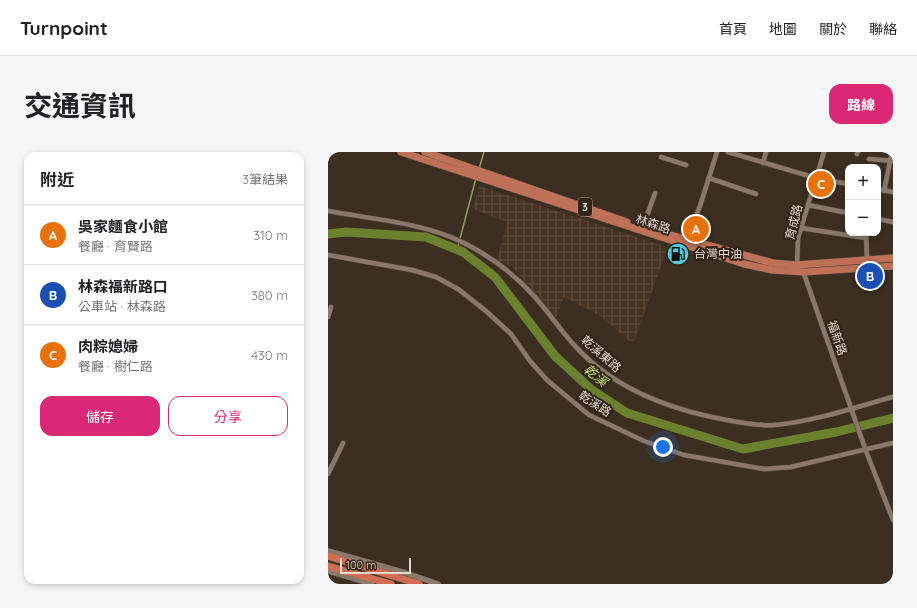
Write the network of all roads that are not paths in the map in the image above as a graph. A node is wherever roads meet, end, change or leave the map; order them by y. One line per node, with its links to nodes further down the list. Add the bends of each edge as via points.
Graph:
1 (401, 152): 13 (main road, 3)
2 (425, 152): 13 (main road, 3)
3 (716, 152): 15 (street)
4 (728, 152): 11 (street)
5 (766, 152): 11 (street)
6 (824, 152): 16 (street, 育成路)
7 (892, 152): 10 (street)
8 (661, 157): 12 (street)
9 (869, 159): 10 (street)
10 (892, 161): 19 (street)
11 (764, 163): 16 (street)
12 (686, 165)
13 (472, 171): 14 (main road, 3)
14 (483, 175): 28 (main road, 林森路 / 3); 32 (main road, 林森路 / 3)
15 (709, 178): 22 (street); 32 (street)
16 (816, 178): 17 (street); 23 (street, 育成路)
17 (845, 183)
18 (881, 190): 19 (street)
19 (884, 191): 20 (street)
20 (893, 192)
21 (655, 193): 28 (street)
22 (756, 194)
23 (808, 205): 25 (street); 29 (street, 育成路)
24 (328, 211): 42 (street, 乾溪東路, via 421,228 466,244 503,267 533,294 576,347 606,374 636,392 668,405 704,416 774,425)
25 (845, 212)
26 (881, 220): 27 (street)
27 (893, 222)
28 (643, 227): 32 (main road, 林森路 / 3)
29 (801, 228): 30 (street); 36 (street, 育成路)
30 (845, 233)
31 (866, 236): 35 (street)
32 (686, 242): 36 (main road, 林森路 / 3, via 758,260); 38 (main road, 林森路 / 3, via 744,264 772,270)
33 (328, 255): 45 (street, 乾溪路, via 412,270 436,277 458,289 511,334 530,361 567,398 589,415 644,442 684,455 764,469 791,467)
34 (893, 258): 35 (main road, 林森路 / 3)
35 (867, 259): 36 (main road, 林森路 / 3)
36 (796, 265): 38 (street)
37 (893, 266): 38 (main road, 林森路 / 3)
38 (804, 272): 42 (street, 福新路)
39 (331, 307): 40 (street)
40 (328, 317)
41 (893, 397): 42 (street, 乾溪東路)
42 (852, 409): 45 (street, 福新路)
43 (343, 443): 46 (street)
44 (893, 443): 45 (street, 乾溪路)
45 (866, 448): 47 (street)
46 (328, 474)
47 (893, 520)
48 (328, 551): 55 (street)
49 (328, 556): 54 (highway)
50 (328, 566): 53 (highway)
51 (328, 571): 52 (street)
52 (372, 584)
53 (391, 584)
54 (419, 584)
55 (438, 584)

